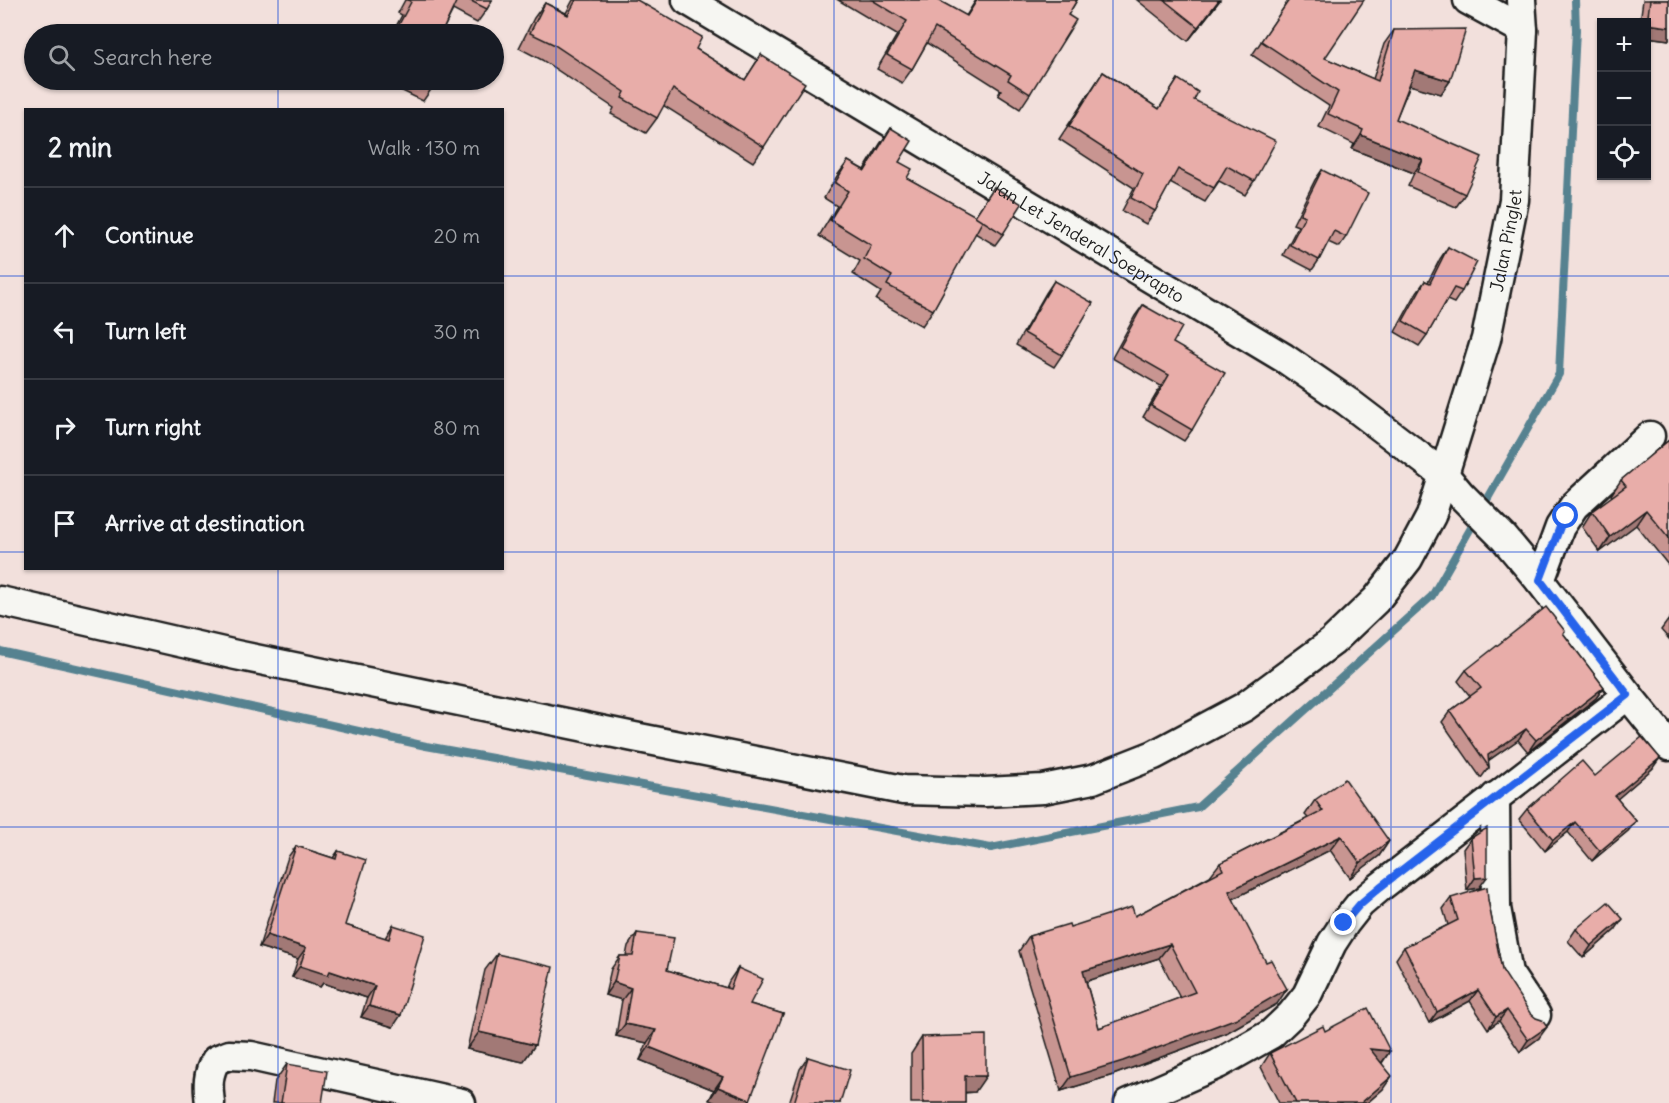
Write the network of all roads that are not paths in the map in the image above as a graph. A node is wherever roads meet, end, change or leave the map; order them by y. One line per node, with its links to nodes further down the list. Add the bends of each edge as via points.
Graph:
1 (687, 0): 6 (street, Jalan Let Jenderal Soeprapto, via 1284,358 1348,402)
2 (1468, 0): 4 (street)
3 (1521, 0): 4 (street, Jalan Pinglet)
4 (1523, 30): 6 (street, Jalan Pinglet, via 1514,200)
5 (1650, 436): 7 (street, via 1574,506 1560,527)
6 (1453, 486): 7 (street, Jalan Let Jenderal Soeprapto); 8 (street, Jalan Pinglet, via 1408,559 1376,600 1332,642 1244,707 1154,755 1093,779 1043,789 903,790 248,658)
7 (1540, 580): 9 (street, Jalan Let Jenderal Soeprapto)
8 (0, 601)
9 (1628, 695): 10 (street, Jalan Let Jenderal Soeprapto); 11 (street)
10 (1669, 746)
11 (1495, 797): 12 (street, via 1496,908 1508,973); 15 (street, via 1360,904 1332,943 1307,995 1271,1034 1218,1064)
12 (1536, 1015)
13 (210, 1103): 14 (street, via 209,1073 216,1060 229,1055 251,1056)
14 (461, 1103)
15 (1129, 1103)

